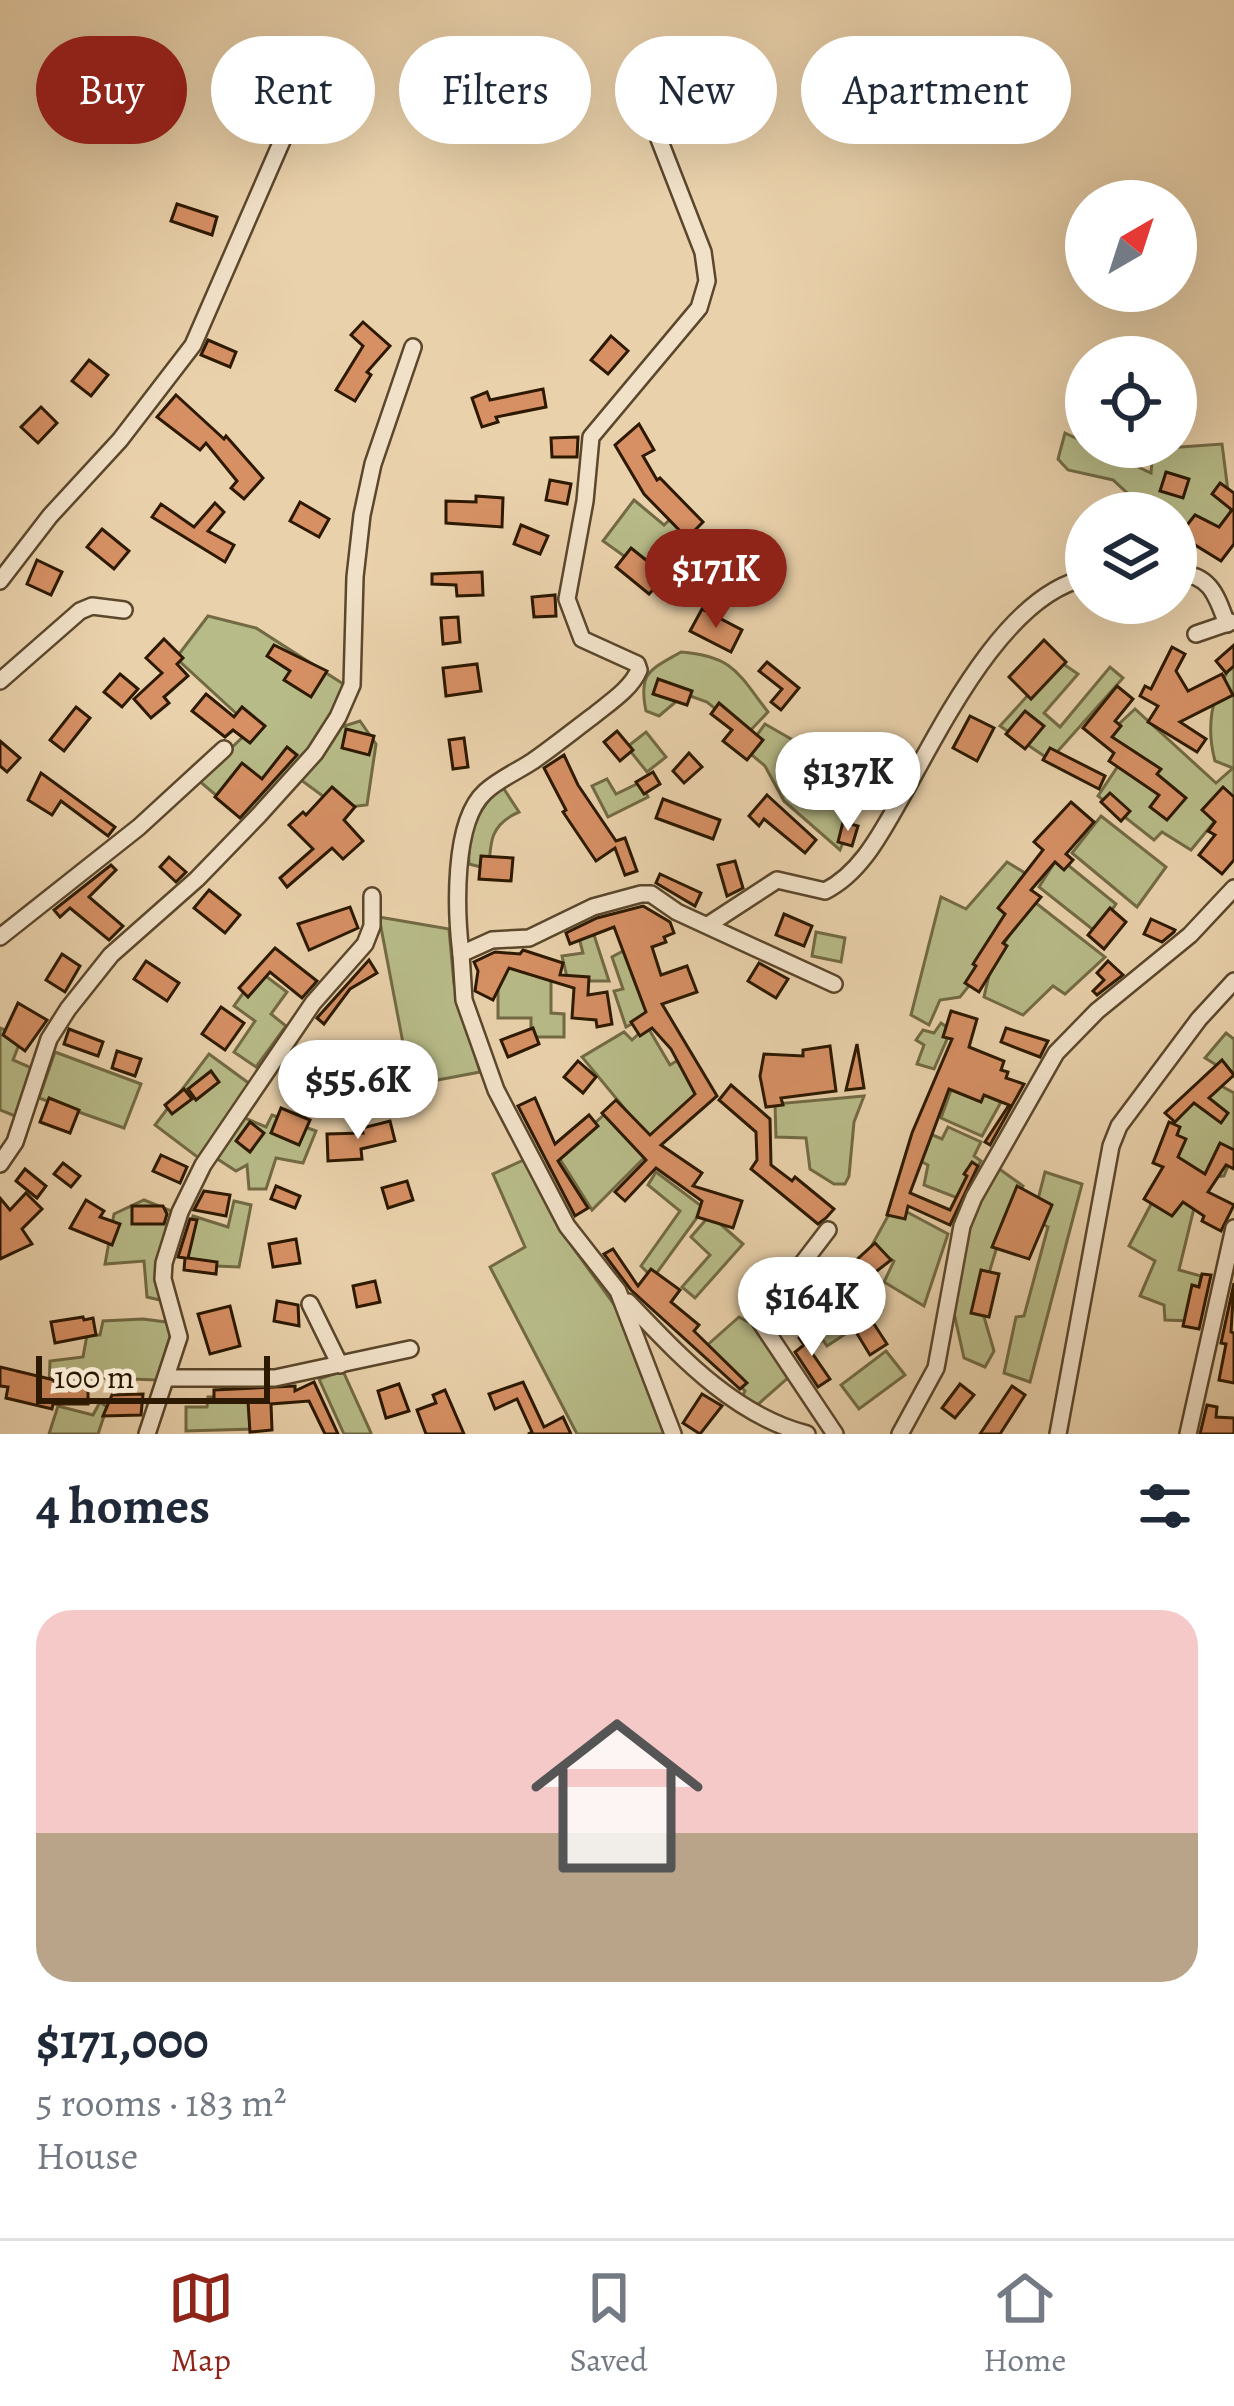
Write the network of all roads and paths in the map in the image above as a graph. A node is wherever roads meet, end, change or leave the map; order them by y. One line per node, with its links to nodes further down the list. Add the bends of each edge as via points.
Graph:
1 (280, 144): 5 (street, via 193,345)
2 (661, 144): 16 (street, via 707,281 699,308 591,437 567,598 582,639 639,670 605,706 475,803 459,886)
3 (413, 347): 19 (street, via 362,515 352,685 338,717 260,815 111,955 68,1009)
4 (1197, 576): 8 (street)
5 (0, 581)
6 (1065, 586): 14 (street, via 1037,604 971,679 879,838 845,878 825,891 777,880)
7 (124, 610): 10 (street, via 80,611)
8 (1231, 622): 9 (street)
9 (1196, 634)
10 (0, 681)
11 (224, 749): 15 (street)
12 (1234, 888): 31 (street, via 1056,1053 974,1196 936,1369)
13 (372, 896): 26 (street, via 365,944 313,1003 191,1186 164,1263 164,1292 179,1329)
14 (708, 925): 16 (street, via 651,895 627,895 529,938 492,940); 18 (street)
15 (0, 937)
16 (461, 954): 22 (street, via 464,1000 496,1090 567,1226)
17 (1234, 981): 32 (street, via 1111,1146)
18 (834, 984)
19 (0, 1164)
20 (1234, 1228): 33 (street)
21 (828, 1230): 30 (street, via 759,1320)
22 (618, 1291): 28 (street); 29 (street, via 723,1391)
23 (310, 1304): 25 (street)
24 (410, 1349): 25 (street)
25 (340, 1366): 26 (street, via 275,1378)
26 (167, 1378): 27 (street)
27 (147, 1434)
28 (674, 1434)
29 (807, 1434)
30 (835, 1434)
31 (900, 1434)
32 (1058, 1434)
33 (1188, 1434)

